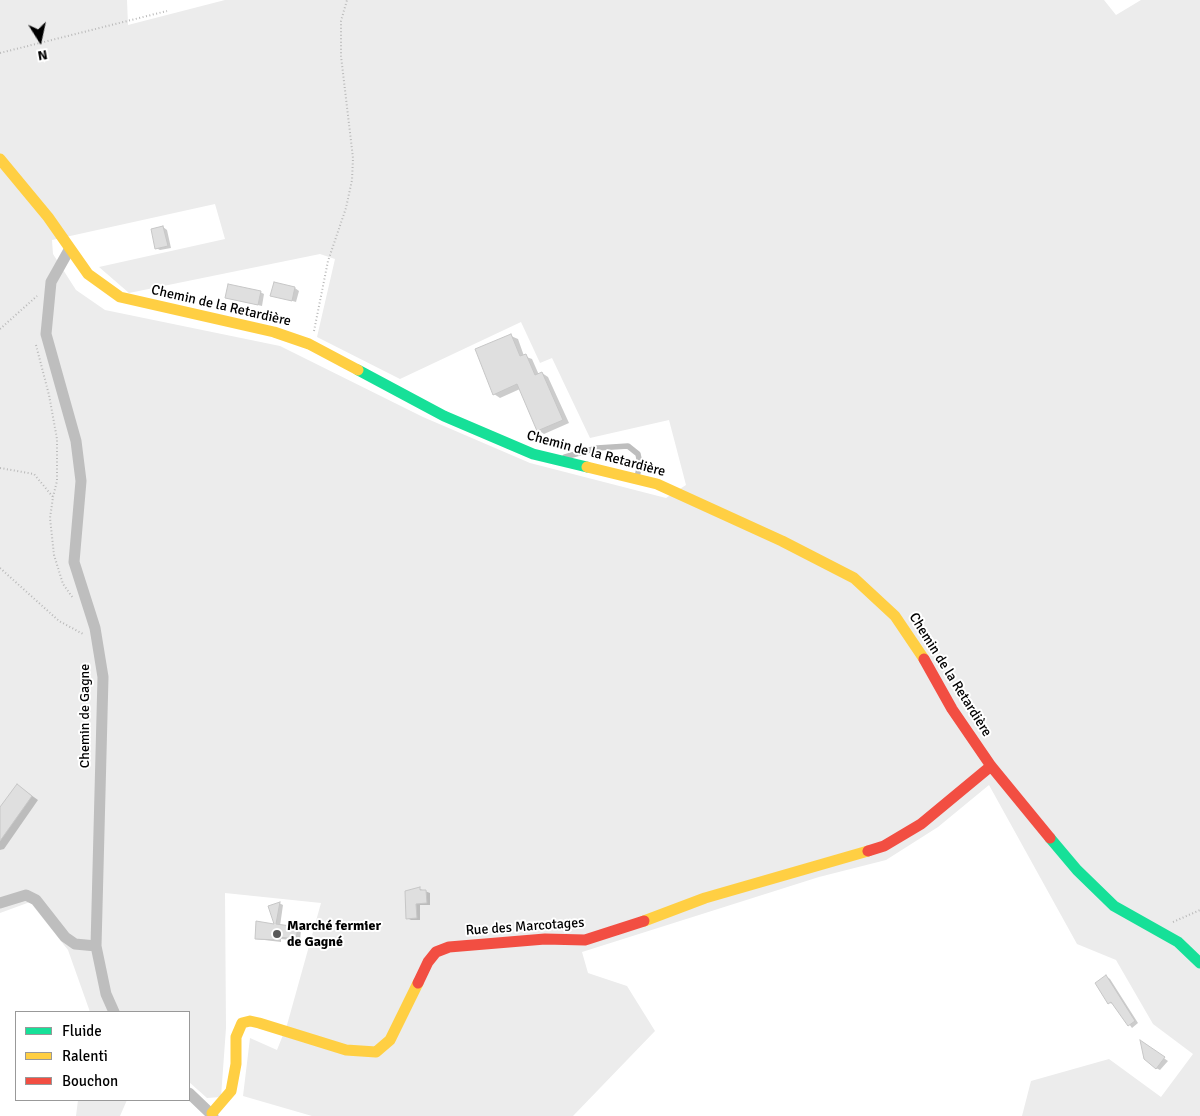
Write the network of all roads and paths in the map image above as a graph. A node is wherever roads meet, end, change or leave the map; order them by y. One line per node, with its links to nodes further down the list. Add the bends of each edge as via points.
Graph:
1 (347, 0): 9 (path, via 341,21 353,158 352,180 328,261)
2 (167, 12): 3 (path)
3 (0, 53)
4 (0, 159): 5 (street, Chemin de la Retardière, via 48,217)
5 (69, 250): 9 (street, Chemin de la Retardière, via 88,274 120,297 274,332); 21 (street, Chemin de Gagne, via 52,282 46,334 76,441 81,481 74,562 95,628 102,677)
6 (38, 303): 7 (path, via 38,295)
7 (0, 329)
8 (36, 343): 13 (path, via 57,439 57,481)
9 (309, 344): 10 (street, Chemin de la Retardière, via 444,416 533,454)
10 (558, 460): 12 (street, Chemin de la Retardière); 12 (lane, via 597,448 628,446 638,454 640,464)
11 (0, 468): 13 (path, via 34,474)
12 (636, 479): 17 (street, Chemin de la Retardière, via 657,484 854,578 895,616)
13 (53, 496): 15 (path, via 50,518 54,555 63,584)
14 (0, 568): 16 (path, via 59,621 83,634)
15 (75, 601)
16 (90, 628)
17 (991, 766): 20 (street, Chemin de la Retardière, via 1077,870 1114,906); 25 (street, Rue des Marcotages, via 921,824 884,846 705,898 585,940 545,939 436,952 390,1040 376,1052 346,1050 259,1023 242,1023 236,1037 231,1091)
18 (0, 903): 21 (street, via 26,895 36,900 65,937 75,944)
19 (1200, 910): 20 (path)
20 (1157, 928): 22 (street, Chemin de la Retardière)
21 (96, 946): 23 (street, Chemin de Gagne, via 106,994)
22 (1200, 963)
23 (114, 1011)
24 (190, 1094): 25 (street)
25 (212, 1114)

